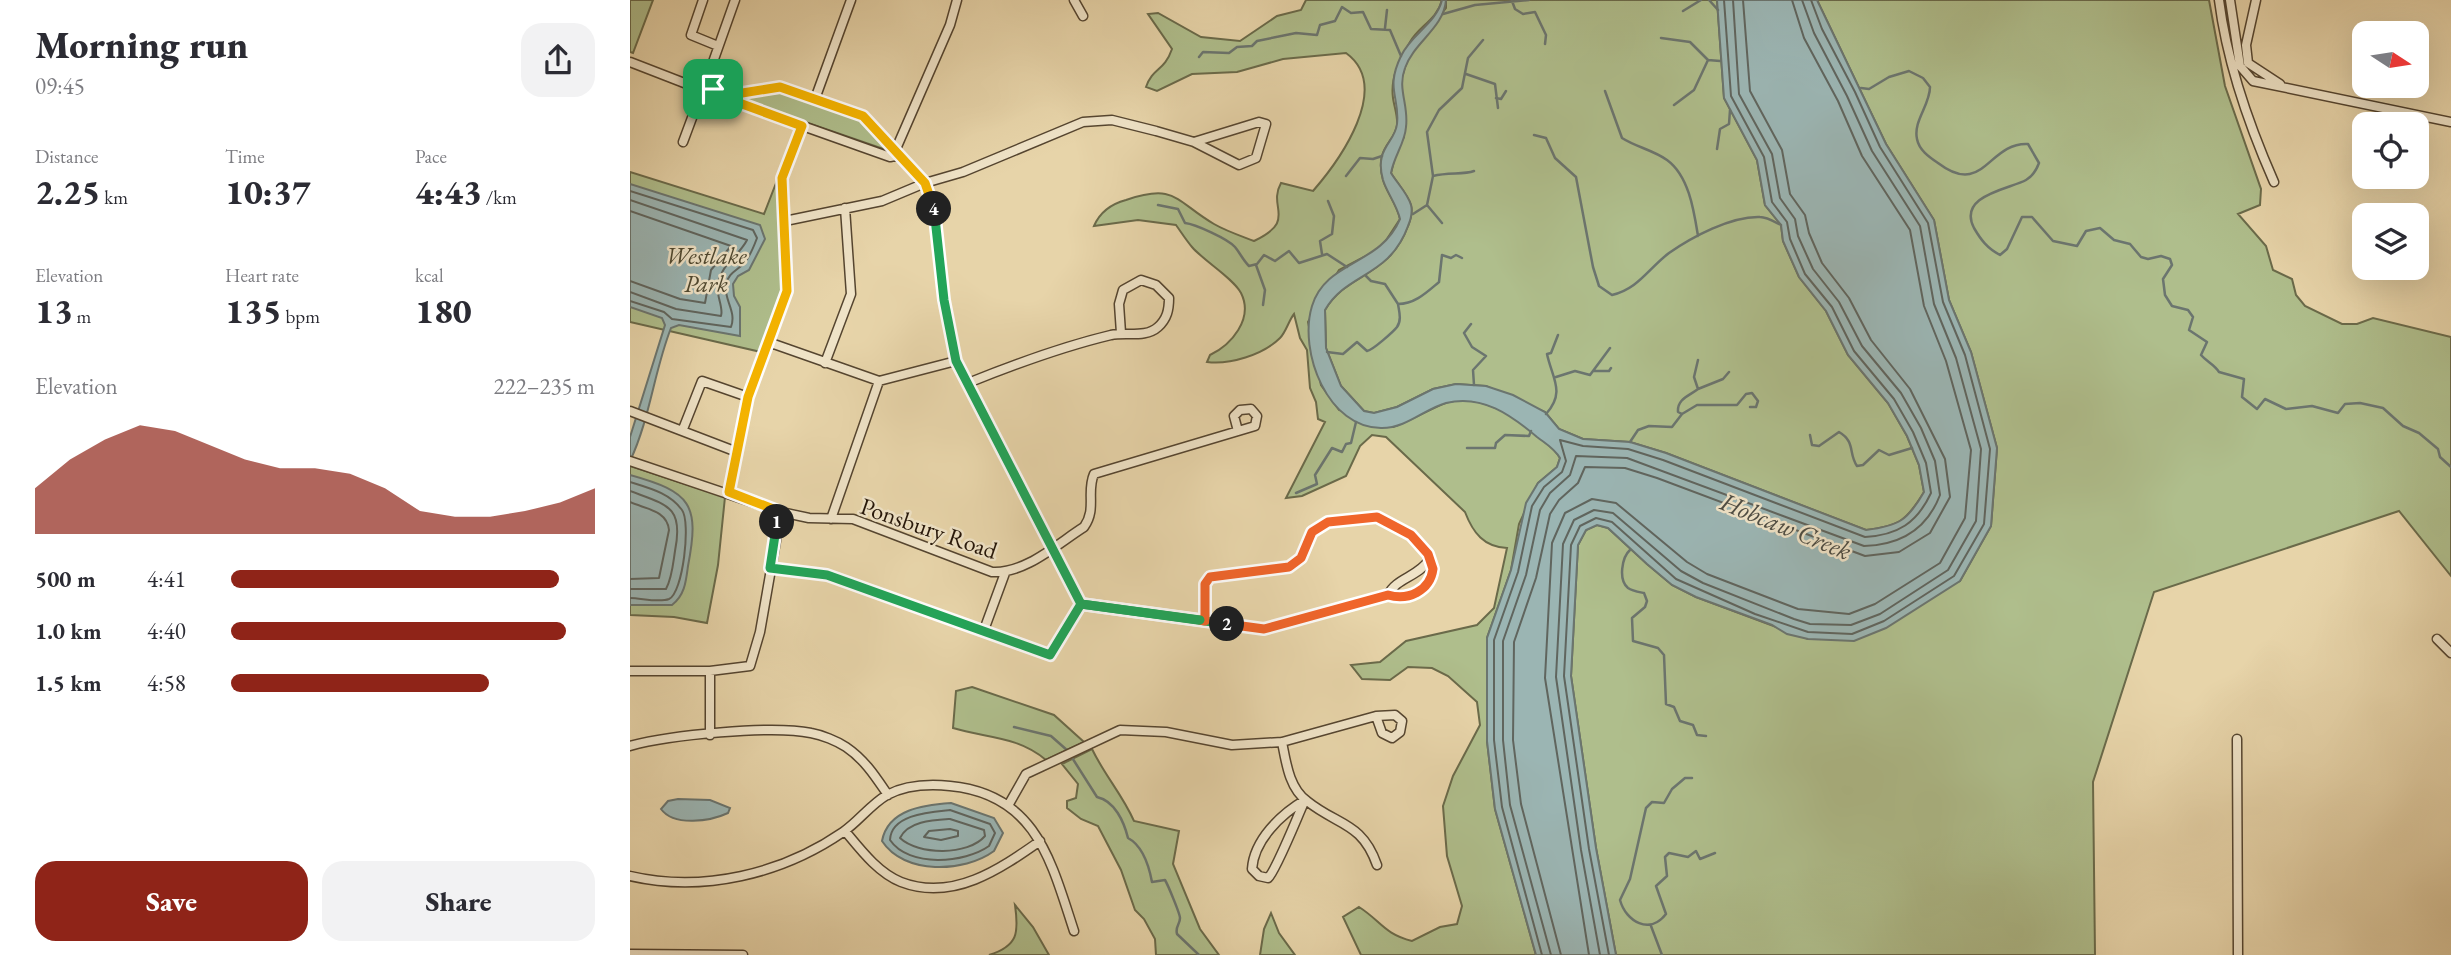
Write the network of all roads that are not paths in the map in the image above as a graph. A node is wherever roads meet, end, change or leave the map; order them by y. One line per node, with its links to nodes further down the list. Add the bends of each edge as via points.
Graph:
1 (703, 0): 10 (street, via 691,35)
2 (735, 0): 10 (street)
3 (851, 0): 17 (street)
4 (957, 0): 22 (street)
5 (1074, 0): 9 (street)
6 (2219, 0): 23 (street, via 2237,87)
7 (2230, 0): 14 (street, via 2237,55 2245,74 2253,81)
8 (2256, 0): 14 (street, via 2246,45 2248,63)
9 (1083, 16)
10 (718, 46): 12 (street)
11 (630, 62): 13 (street)
12 (707, 79): 13 (street, via 696,80); 15 (street)
13 (692, 86): 16 (street)
14 (2286, 87): 18 (street)
15 (712, 91): 16 (street); 17 (street, via 736,94 780,87); 19 (street)
16 (699, 99): 20 (street)
17 (815, 99): 22 (street, via 863,116)
18 (2451, 121)
19 (802, 126): 22 (street, via 890,156); 26 (street, via 783,173)
20 (683, 142)
21 (1194, 142): 21 (street, via 1259,122 1266,124 1256,158 1239,165); 24 (street, via 1112,120 1083,122)
22 (898, 152): 24 (street)
23 (2274, 182)
24 (925, 183): 25 (street, via 882,201); 29 (street, via 933,207)
25 (845, 208): 26 (street); 30 (street, via 851,294)
26 (785, 221): 28 (street, via 787,291)
27 (1121, 333): 27 (street, via 1123,290 1141,280 1156,285 1169,298 1170,311 1157,329 1138,335); 32 (street, via 1052,349)
28 (768, 342): 30 (street); 33 (street)
29 (956, 361): 31 (street); 32 (street)
30 (825, 363): 31 (street)
31 (879, 381): 41 (street)
32 (968, 383): 42 (street)
33 (748, 397): 35 (street, via 702,381); 37 (street)
34 (632, 411): 35 (street)
35 (682, 429): 37 (street)
36 (1238, 431): 42 (street, Ponsbury Road, via 1094,474 1091,517 1084,527)
37 (737, 452): 39 (street)
38 (632, 462): 39 (street, Ponsbury Road)
39 (729, 492): 40 (street, Ponsbury Road)
40 (781, 512): 41 (street, Ponsbury Road); 44 (street)
41 (831, 519): 45 (street, Ponsbury Road, via 853,519)
42 (1050, 548): 45 (street, Ponsbury Road); 47 (street)
43 (1429, 560): 46 (street, via 1416,574 1393,586); 46 (street, via 1432,575 1420,591); 48 (street, via 1411,535 1377,517 1328,522 1312,532 1301,558 1289,567 1210,577 1205,584)
44 (770, 568): 49 (street, via 827,575); 53 (street, via 750,666)
45 (1005, 573): 49 (street)
46 (1388, 595): 48 (street, via 1264,629)
47 (1081, 604): 48 (street); 49 (street, via 1050,655)
48 (1205, 621)
49 (985, 630)
50 (2437, 639): 51 (street)
51 (2451, 653)
52 (630, 671): 53 (street)
53 (710, 671): 55 (street)
54 (1376, 716): 57 (street)
55 (710, 735): 58 (street); 59 (street, via 811,733 844,746 867,763)
56 (2237, 739): 69 (street)
57 (1282, 742): 60 (street, via 1288,773); 61 (street, via 1233,745 1166,732 1120,730 1026,774)
58 (630, 746)
59 (888, 795): 61 (street, via 926,784 973,788); 62 (street)
60 (1305, 800): 60 (street, via 1287,810 1252,857 1252,869 1259,876 1268,878 1275,872); 64 (street, via 1356,829)
61 (1009, 804): 63 (street)
62 (845, 831): 63 (street, via 872,861 901,882 940,888 977,881); 65 (street, via 810,853 753,874 695,883)
63 (1040, 841): 66 (street)
64 (1377, 865)
65 (630, 876)
66 (1074, 932)
67 (630, 954): 68 (street)
68 (743, 955)
69 (2238, 955)

